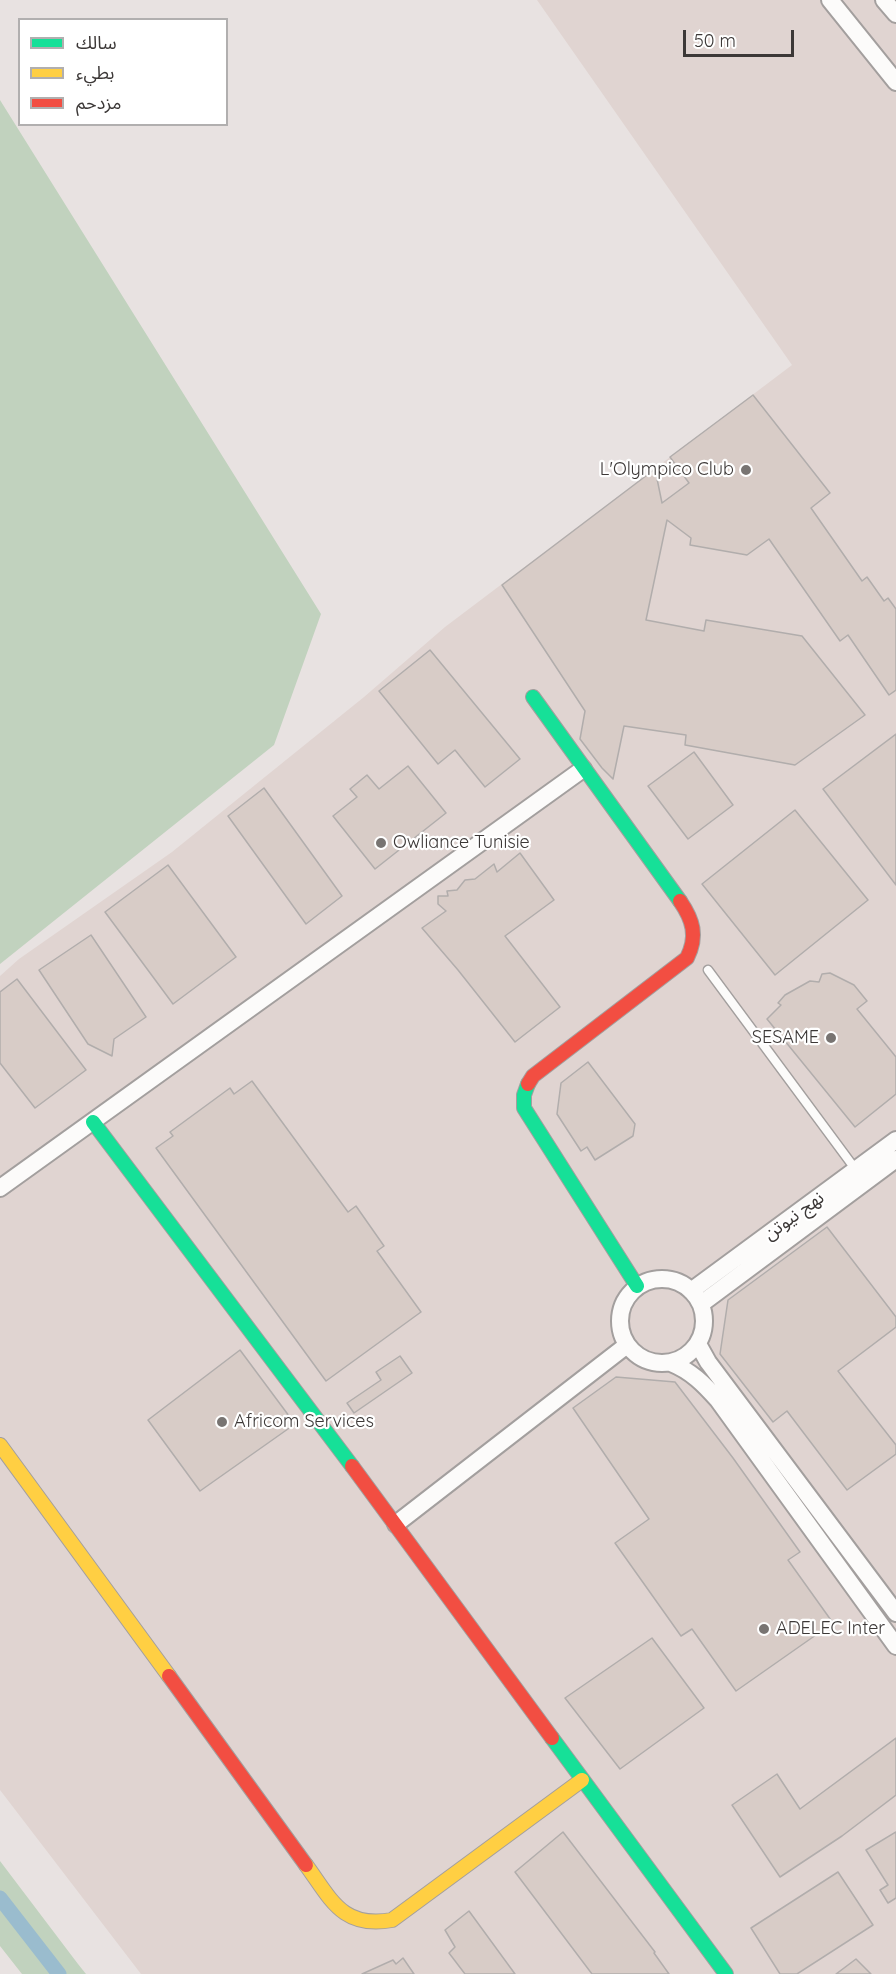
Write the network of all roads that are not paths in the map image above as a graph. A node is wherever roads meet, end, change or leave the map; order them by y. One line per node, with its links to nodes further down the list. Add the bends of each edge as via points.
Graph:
1 (830, 0): 5 (street)
2 (884, 0): 4 (street)
3 (890, 0): 4 (street)
4 (896, 14)
5 (896, 82)
6 (533, 697): 7 (street)
7 (583, 769): 9 (street); 14 (street, via 689,914 695,930 694,945 687,958 533,1076 522,1098)
8 (708, 970): 12 (lane)
9 (93, 1122): 13 (street); 20 (street)
10 (896, 1140): 12 (street, نهج نيوتن)
11 (896, 1159): 15 (street, نهج نيوتن)
12 (856, 1170): 15 (street, نهج نيوتن)
13 (0, 1188)
14 (637, 1286): 15 (street, via 652,1279 669,1279 685,1285); 17 (street, via 619,1313 620,1330)
15 (696, 1297): 16 (street, via 704,1311 704,1328)
16 (698, 1344): 18 (street); 21 (street)
17 (627, 1345): 18 (street, via 646,1360); 20 (street)
18 (671, 1363): 22 (street, via 702,1381 718,1400)
19 (0, 1445): 23 (street, via 339,1910 357,1921 373,1924 392,1920)
20 (396, 1524): 23 (street)
21 (896, 1613)
22 (896, 1646)
23 (582, 1780): 24 (street)
24 (726, 1974)

